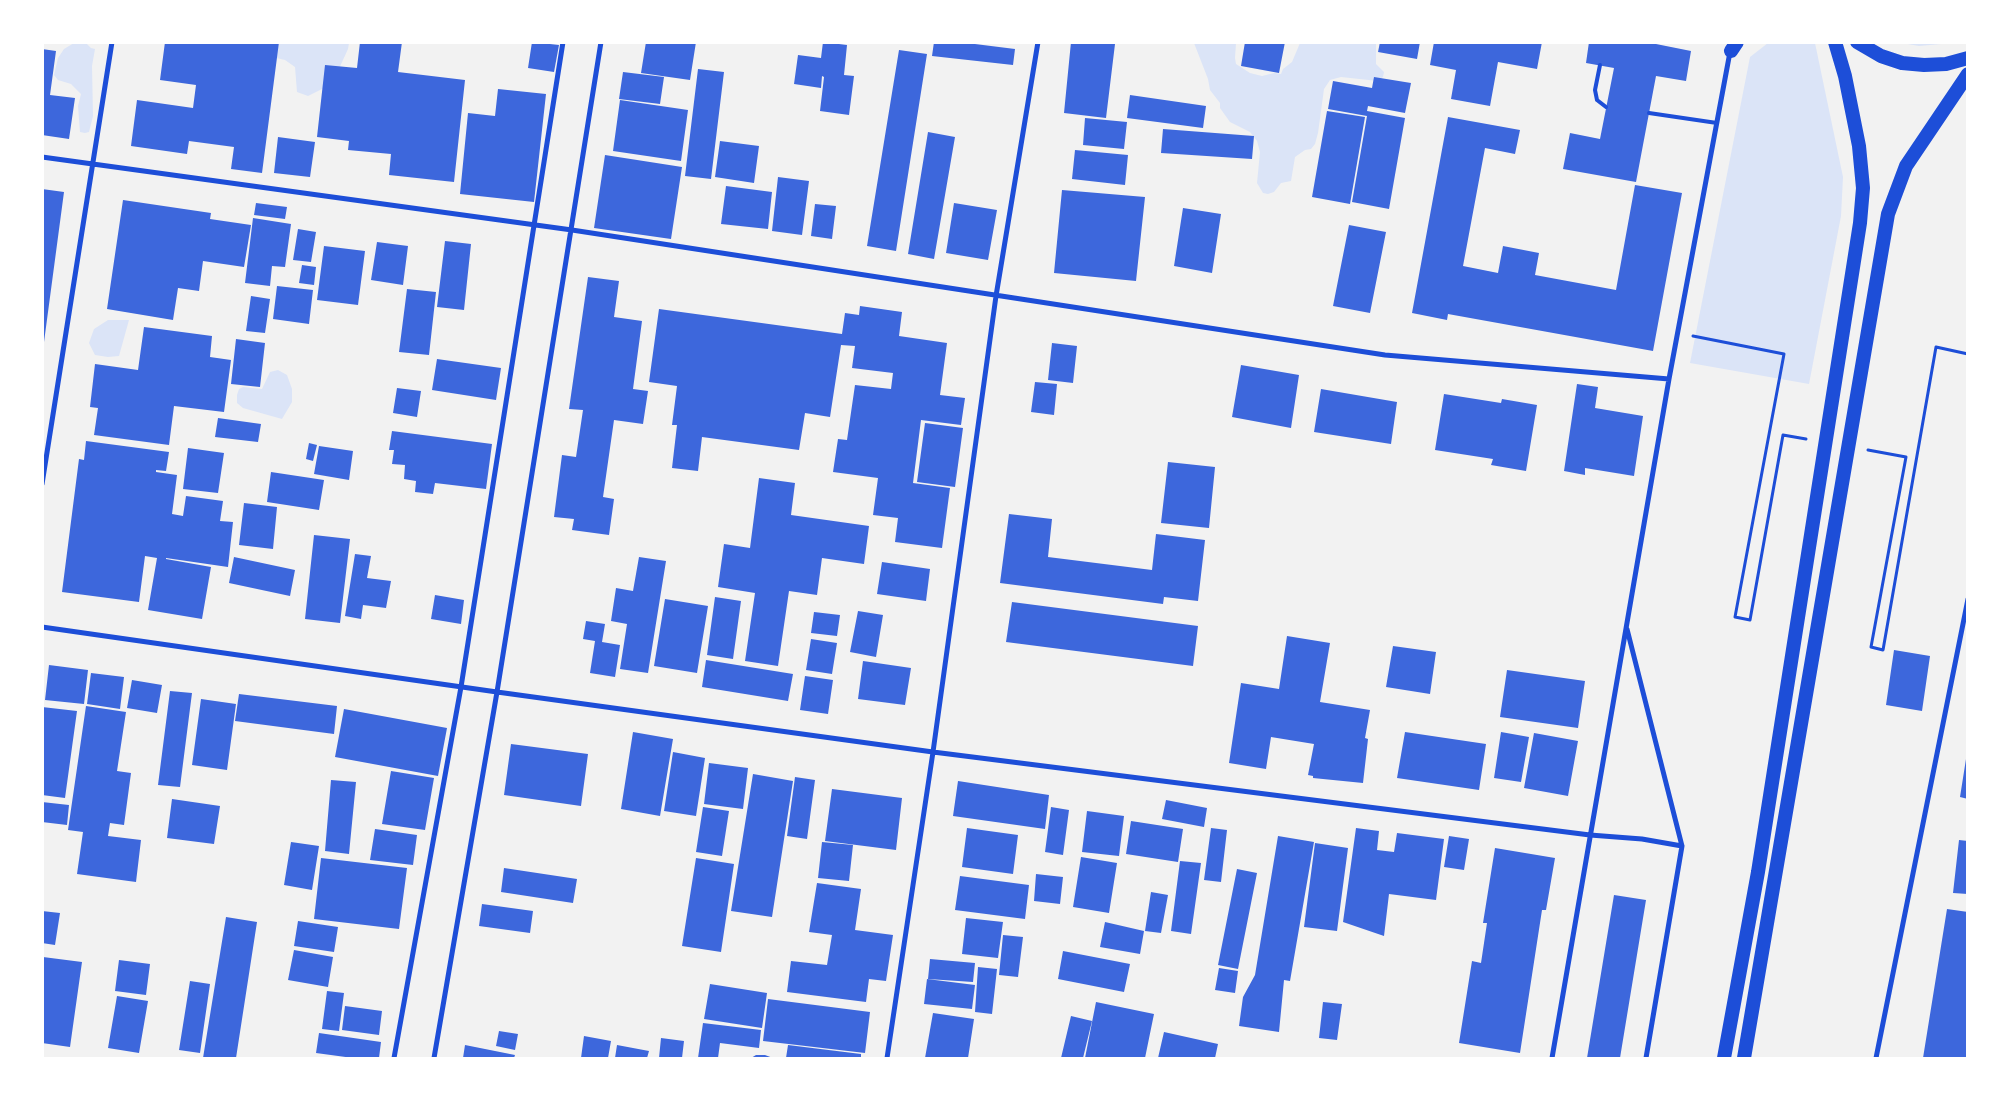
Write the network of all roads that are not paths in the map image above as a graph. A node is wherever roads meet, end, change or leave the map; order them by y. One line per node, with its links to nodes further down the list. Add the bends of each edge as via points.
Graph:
1 (112, 42): 15 (street)
2 (563, 42): 16 (street)
3 (601, 42): 17 (street)
4 (1038, 42): 18 (street)
5 (1835, 42): 35 (highway, via 1859,146 1863,188 1860,223 1758,872)
6 (1857, 42): 8 (highway, via 1881,56 1902,63 1946,64)
7 (1733, 45): 13 (street)
8 (1968, 58)
9 (1600, 65): 11 (lane, via 1595,90 1597,100)
10 (1968, 74): 36 (highway, via 1906,166 1888,214)
11 (1606, 107)
12 (1650, 114): 13 (lane)
13 (1717, 123): 19 (street)
14 (42, 157): 15 (street)
15 (92, 165): 16 (street); 20 (street)
16 (534, 225): 17 (street); 25 (street)
17 (572, 230): 18 (street); 26 (street)
18 (996, 296): 19 (street, via 1386,355); 27 (street)
19 (1669, 379): 23 (street)
20 (42, 484)
21 (1968, 599): 24 (street)
22 (42, 627): 25 (street)
23 (1626, 627): 28 (street); 29 (street)
24 (1965, 627): 37 (street)
25 (460, 687): 26 (street); 30 (street)
26 (497, 692): 27 (street); 31 (street)
27 (933, 752): 28 (street); 32 (street)
28 (1590, 835): 29 (street); 33 (street)
29 (1682, 846): 34 (street)
30 (394, 1058)
31 (434, 1058)
32 (887, 1058)
33 (1552, 1058)
34 (1646, 1058)
35 (1724, 1058)
36 (1744, 1058)
37 (1876, 1058)

